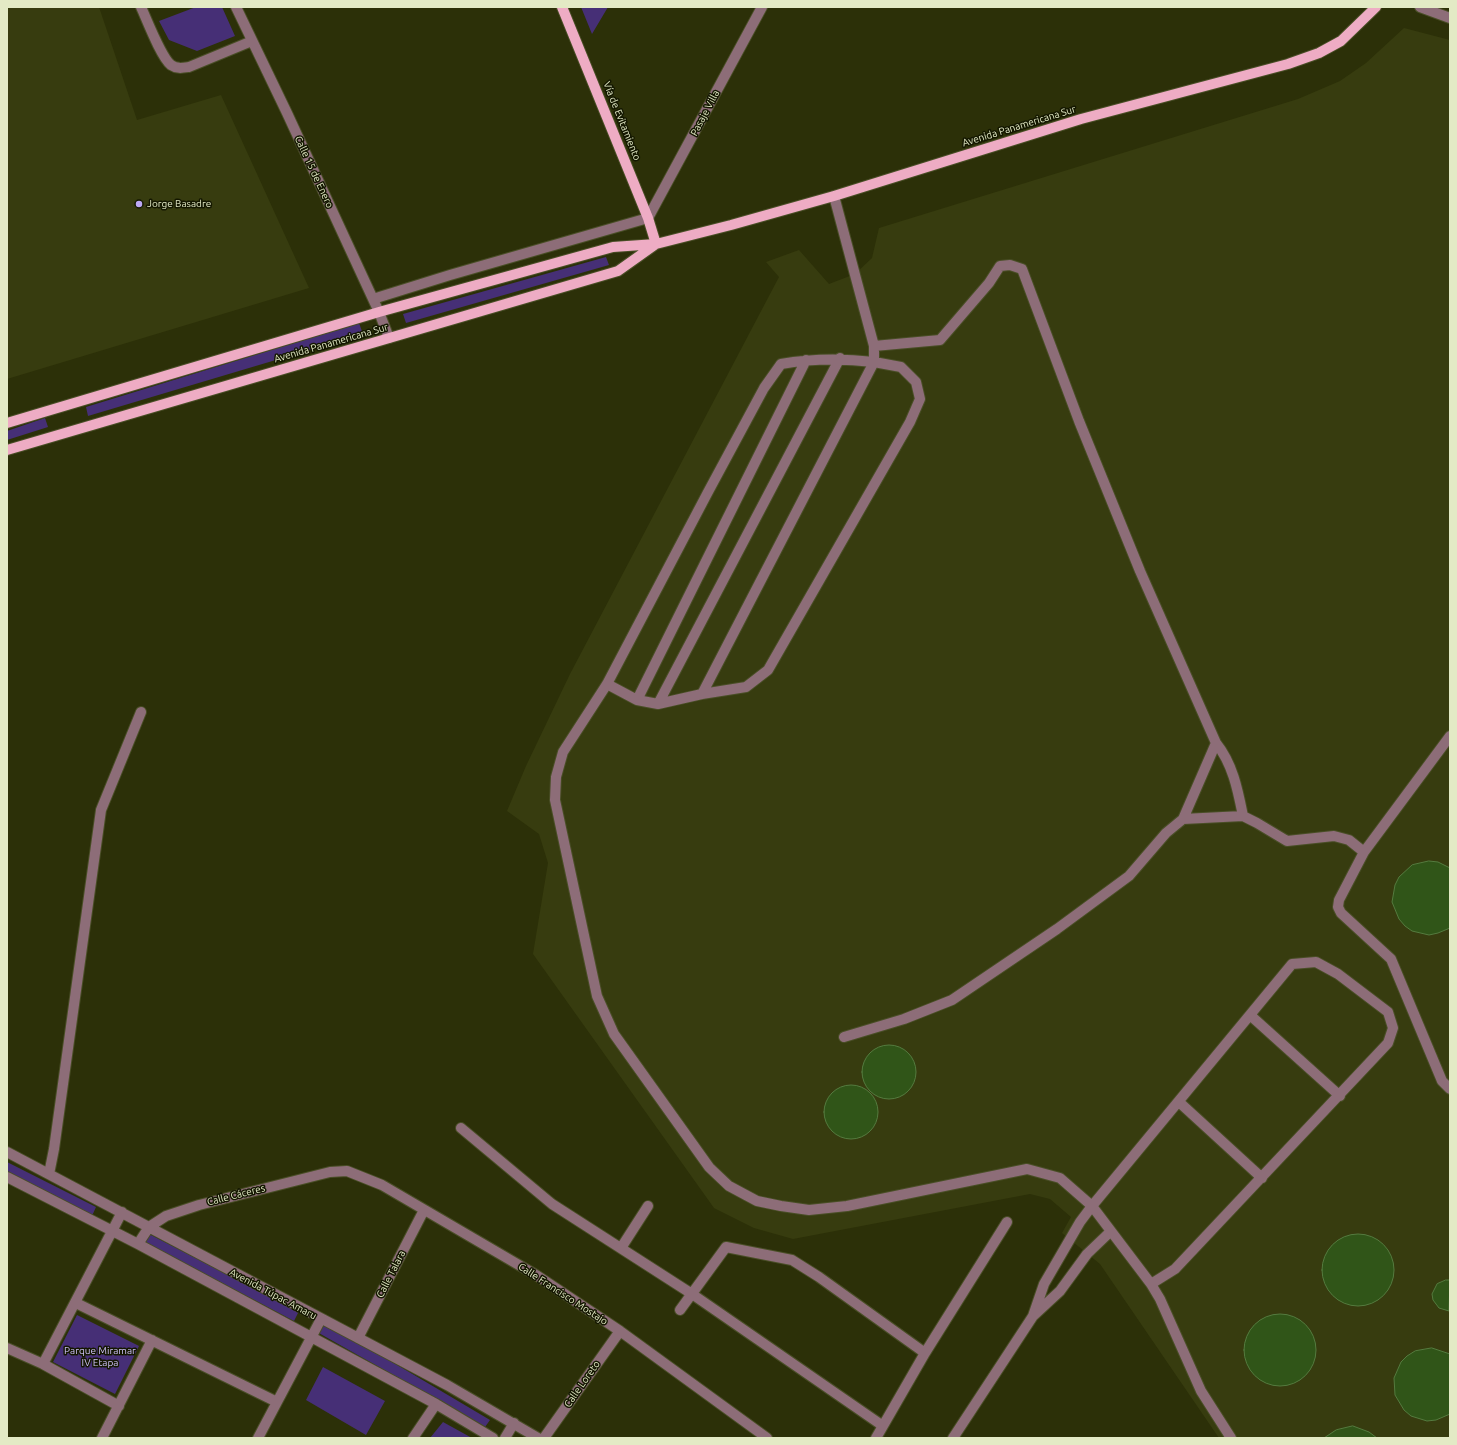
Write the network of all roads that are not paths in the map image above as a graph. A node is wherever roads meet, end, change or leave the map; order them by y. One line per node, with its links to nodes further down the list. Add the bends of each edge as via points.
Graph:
1 (141, 7): 8 (street, via 165,58 175,67 189,67)
2 (236, 7): 8 (street, Calle 15 de Enero)
3 (562, 7): 10 (main road, Vía de Evitamiento)
4 (762, 7): 10 (street, Pasaje Villa)
5 (1376, 7): 9 (main road, Avenida Panamericana Sur, via 1341,41 1319,53 1288,64 1081,119)
6 (1420, 7): 7 (street)
7 (1450, 18)
8 (252, 41): 12 (street, Calle 15 de Enero)
9 (834, 196): 11 (main road, Avenida Panamericana Sur, via 731,226); 15 (street)
10 (648, 218): 11 (main road, Vía de Evitamiento); 12 (street, via 450,274)
11 (656, 244): 13 (main road, Avenida Panamericana Sur, via 613,247); 14 (main road, Avenida Panamericana Sur, via 618,271)
12 (373, 299): 13 (street, Calle 15 de Enero)
13 (379, 312): 14 (street, Calle 15 de Enero); 19 (main road, Avenida Panamericana Sur)
14 (389, 338): 20 (main road, Avenida Panamericana Sur)
15 (874, 346): 18 (street); 27 (street, via 940,340 989,284 1000,266 1010,265 1022,269 1079,421 1140,570)
16 (840, 358): 17 (street); 18 (street); 24 (street)
17 (806, 360): 21 (street, via 781,364 764,388); 23 (street)
18 (874, 362): 22 (street); 22 (street, via 901,367 916,382 920,399 910,422 768,670 746,687)
19 (7, 423)
20 (7, 450)
21 (607, 684): 23 (street); 43 (street, via 563,752 556,778 555,800 597,996 614,1034 709,1167 729,1186 757,1201 809,1210 847,1206 1027,1169 1060,1178)
22 (702, 694): 24 (street)
23 (637, 700): 24 (street)
24 (658, 704)
25 (141, 712): 39 (street, via 101,810)
26 (1450, 736): 30 (street)
27 (1216, 743): 28 (street, via 1236,784); 29 (street)
28 (1242, 816): 29 (street); 30 (street, via 1257,822 1287,841 1334,836 1348,840)
29 (1183, 819): 32 (street, via 1166,833 1129,876 1057,929 952,1000 904,1019)
30 (1364, 852): 33 (street, via 1339,900 1338,907 1341,913 1391,959 1442,1081)
31 (1250, 1015): 34 (street); 34 (street, via 1292,964 1316,962 1338,974 1388,1012 1393,1028 1388,1043); 35 (street)
32 (844, 1037)
33 (1450, 1088)
34 (1340, 1096): 41 (street)
35 (1179, 1102): 41 (street); 43 (street)
36 (461, 1128): 51 (street, via 552,1204)
37 (7, 1152): 39 (street, Avenida Túpac Amaru)
38 (347, 1171): 44 (street, Calle Francisco Mostajo, via 382,1185); 47 (street, Calle Cáceres, via 330,1172 199,1205 166,1216)
39 (49, 1174): 45 (street, Avenida Túpac Amaru)
40 (7, 1178): 48 (street, Avenida Túpac Amaru)
41 (1262, 1178): 52 (street, via 1175,1269)
42 (648, 1206): 51 (street)
43 (1092, 1206): 49 (street); 56 (street, via 1044,1284)
44 (424, 1210): 58 (street, Calle Francisco Mostajo, via 536,1275); 60 (street, Calle Talara)
45 (122, 1212): 47 (street, Avenida Túpac Amaru); 48 (street)
46 (1007, 1222): 63 (street)
47 (149, 1227): 50 (street, Calle Cáceres); 57 (street, Avenida Túpac Amaru)
48 (112, 1232): 50 (street, Avenida Túpac Amaru); 54 (street)
49 (1110, 1232): 52 (street); 56 (street, via 1087,1254 1060,1291)
50 (138, 1244): 59 (street, Avenida Túpac Amaru)
51 (621, 1248): 53 (street)
52 (1151, 1284): 80 (street, via 1160,1298 1201,1391)
53 (692, 1294): 55 (street); 63 (street, via 726,1248 792,1260); 69 (street)
54 (76, 1303): 61 (street); 64 (street)
55 (680, 1310)
56 (1033, 1316): 79 (street)
57 (321, 1319): 59 (street); 60 (street, Avenida Túpac Amaru)
58 (620, 1331): 76 (street, Calle Loreto); 77 (street, Calle Francisco Mostajo)
59 (310, 1338): 65 (street); 66 (street, Avenida Túpac Amaru)
60 (358, 1338): 68 (street, Avenida Túpac Amaru)
61 (152, 1340): 65 (street); 67 (street)
62 (7, 1348): 64 (street)
63 (925, 1353): 69 (street)
64 (42, 1364): 67 (street)
65 (278, 1402): 71 (street)
66 (436, 1404): 72 (street); 73 (street, Avenida Túpac Amaru)
67 (119, 1406): 70 (street)
68 (514, 1423): 74 (street); 75 (street, Avenida Túpac Amaru)
69 (883, 1426): 78 (street)
70 (102, 1438)
71 (258, 1438)
72 (413, 1438)
73 (493, 1438)
74 (505, 1438)
75 (538, 1438)
76 (544, 1438)
77 (767, 1438)
78 (876, 1438)
79 (953, 1438)
80 (1231, 1438)

